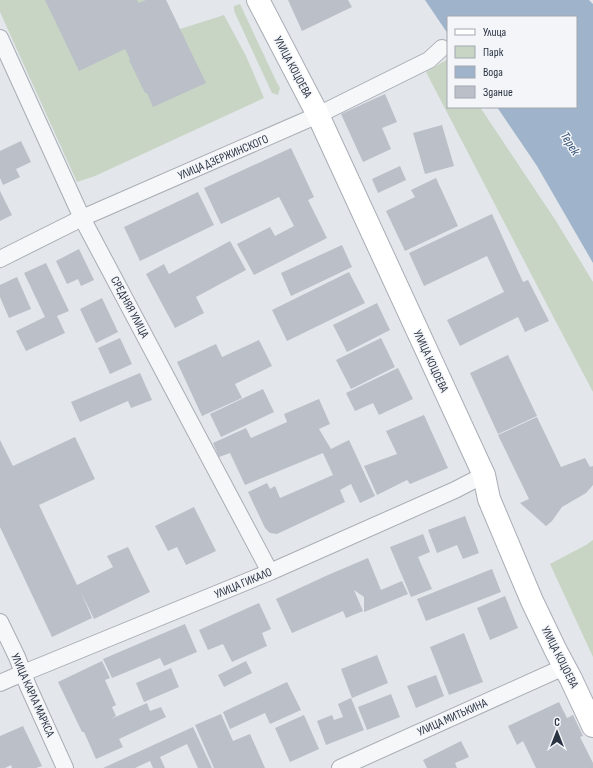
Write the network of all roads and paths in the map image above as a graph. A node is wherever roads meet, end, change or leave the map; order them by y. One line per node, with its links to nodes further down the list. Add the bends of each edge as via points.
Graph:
1 (258, 0): 4 (street, УЛИЦА КОЦОЕВА)
2 (0, 38): 5 (street, СРЕДНЯЯ УЛИЦА)
3 (442, 48): 4 (street, УЛИЦА ДЗЕРЖИНСКОГО, via 429,60)
4 (318, 115): 5 (street, УЛИЦА ДЗЕРЖИНСКОГО); 7 (street, УЛИЦА КОЦОЕВА)
5 (82, 218): 6 (street, УЛИЦА ДЗЕРЖИНСКОГО); 8 (street, СРЕДНЯЯ УЛИЦА)
6 (0, 259)
7 (484, 475): 8 (street, УЛИЦА ГИКАЛО, via 456,490); 10 (street, УЛИЦА КОЦОЕВА, via 489,499 526,587)
8 (270, 572): 11 (street, УЛИЦА ГИКАЛО)
9 (0, 622): 11 (street, УЛИЦА КАРЛА МАРКСА)
10 (564, 667): 13 (street, УЛИЦА КОЦОЕВА); 15 (street, УЛИЦА МИТЬКИНА)
11 (23, 673): 12 (street, УЛИЦА ГИКАЛО); 14 (street, УЛИЦА КАРЛА МАРКСА)
12 (0, 683)
13 (593, 726)
14 (65, 768)
15 (340, 768)

